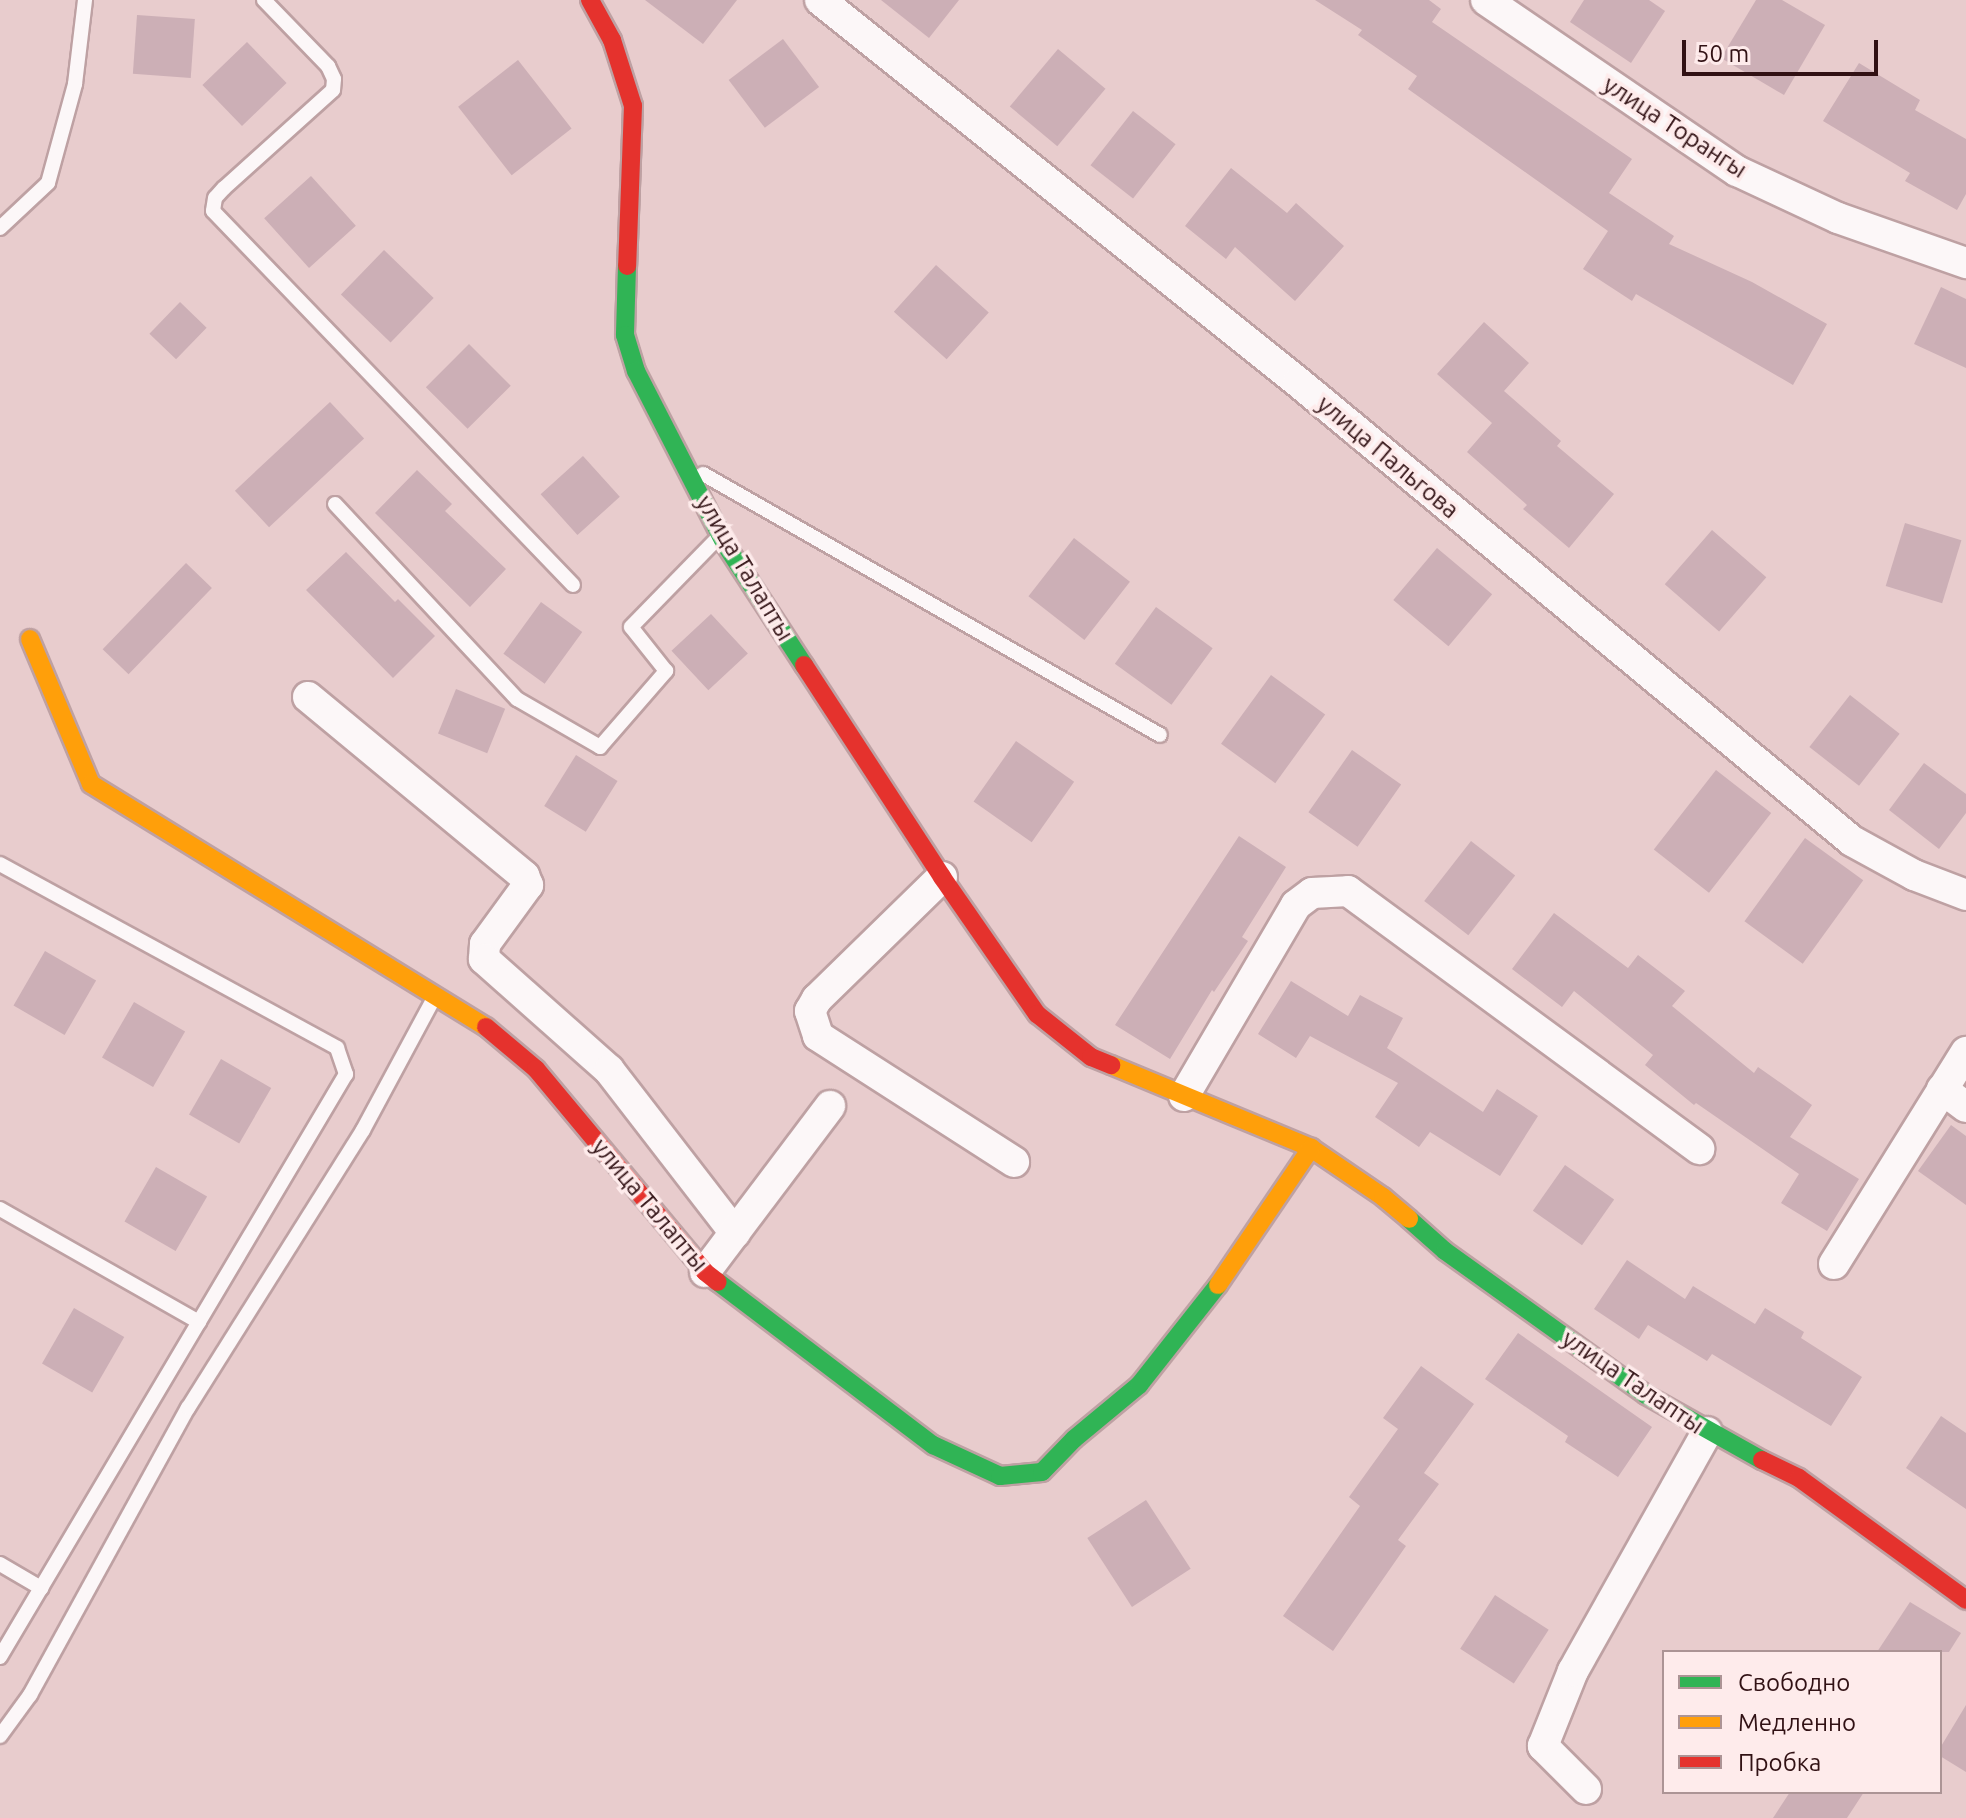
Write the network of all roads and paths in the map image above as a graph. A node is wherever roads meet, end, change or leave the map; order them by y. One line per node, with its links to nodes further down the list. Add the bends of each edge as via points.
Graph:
1 (85, 0): 6 (lane, via 75,84 52,170 48,183)
2 (264, 0): 13 (lane, via 328,66 333,90 224,188 213,211)
3 (590, 0): 10 (street, улица Талапты, via 612,40 633,106 625,335 636,371)
4 (820, 0): 19 (street, улица Пальгова, via 1298,382 1852,841 1914,875)
5 (1486, 0): 9 (street, улица Торангы, via 1737,171 1838,218)
6 (24, 209): 7 (lane); 8 (lane)
7 (0, 214)
8 (0, 228)
9 (1966, 263)
10 (685, 464): 12 (street, улица Талапты); 16 (lane)
11 (335, 504): 12 (lane, via 517,699 600,747 666,671 631,627)
12 (720, 536): 18 (street, улица Талапты)
13 (573, 585)
14 (30, 639): 20 (street, улица Талапты, via 91,784)
15 (308, 697): 29 (street, via 524,876 528,885 485,944 484,959 609,1070)
16 (1160, 735)
17 (0, 864): 32 (lane, via 337,1048 346,1074)
18 (942, 877): 22 (street, улица Талапты, via 1037,1014 1091,1057); 27 (street, via 810,1011 818,1036)
19 (1966, 895)
20 (435, 996): 31 (street, улица Талапты, via 478,1021 536,1069); 38 (lane, via 363,1130 188,1408 30,1695)
21 (1966, 1052): 23 (street)
22 (1184, 1096): 25 (street, улица Талапты); 26 (street, via 1296,905 1312,893 1348,891)
23 (1954, 1098): 30 (street)
24 (830, 1106): 29 (street)
25 (1311, 1148): 31 (street, улица Талапты, via 1160,1362 1042,1472 1000,1476 933,1445); 33 (street, улица Талапты, via 1592,1358)
26 (1699, 1149)
27 (1014, 1162)
28 (0, 1209): 32 (lane)
29 (735, 1233): 31 (street)
30 (1834, 1264)
31 (705, 1272)
32 (199, 1322): 35 (lane)
33 (1707, 1432): 36 (street, улица Талапты, via 1811,1485); 39 (street, via 1573,1671 1543,1746)
34 (0, 1564): 35 (lane)
35 (41, 1588): 37 (lane)
36 (1966, 1600)
37 (0, 1657)
38 (0, 1736)
39 (1586, 1789)

